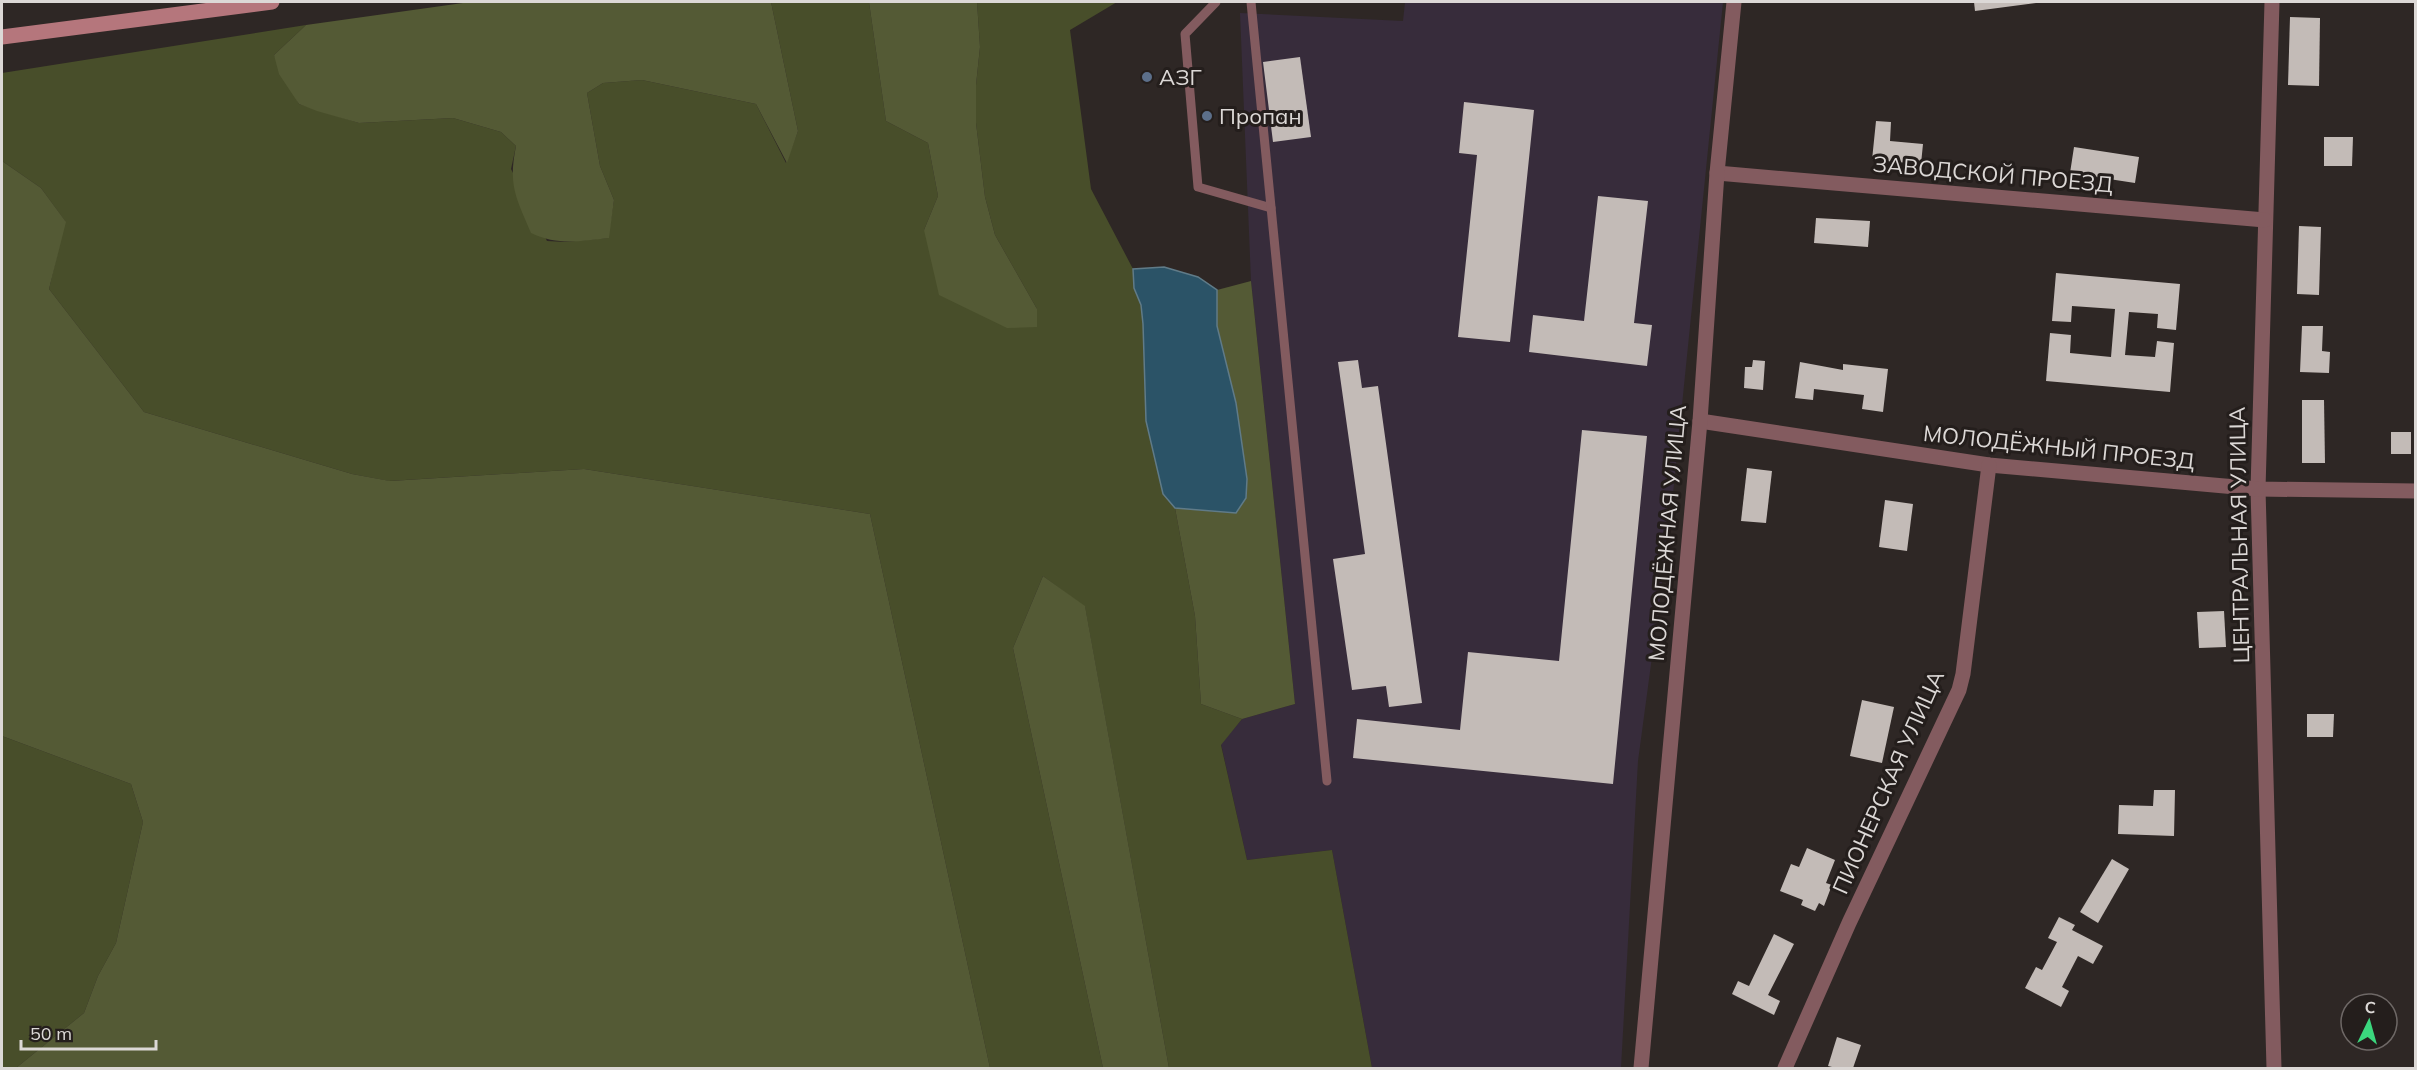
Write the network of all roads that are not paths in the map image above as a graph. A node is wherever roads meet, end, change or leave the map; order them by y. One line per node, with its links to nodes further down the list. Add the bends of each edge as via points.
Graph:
1 (272, 2): 6 (main road)
2 (1216, 2): 8 (lane, via 1185,34 1198,187)
3 (1251, 2): 8 (lane)
4 (1734, 2): 7 (street, МОЛОДЁЖНАЯ УЛИЦА)
5 (2272, 2): 9 (street, ЦЕНТРАЛЬНАЯ УЛИЦА)
6 (2, 37)
7 (1717, 172): 9 (street, ЗАВОДСКОЙ ПРОЕЗД); 10 (street, МОЛОДЁЖНАЯ УЛИЦА)
8 (1271, 208): 14 (lane)
9 (2265, 220): 12 (street, ЦЕНТРАЛЬНАЯ УЛИЦА)
10 (1700, 422): 11 (street, МОЛОДЁЖНЫЙ ПРОЕЗД); 15 (street, МОЛОДЁЖНАЯ УЛИЦА)
11 (1989, 465): 12 (street, МОЛОДЁЖНЫЙ ПРОЕЗД); 16 (street, ПИОНЕРСКАЯ УЛИЦА, via 1959,690)
12 (2258, 489): 13 (street, МОЛОДЁЖНЫЙ ПРОЕЗД); 17 (street, ЦЕНТРАЛЬНАЯ УЛИЦА)
13 (2415, 491)
14 (1327, 781)
15 (1641, 1068)
16 (1785, 1068)
17 (2274, 1068)

